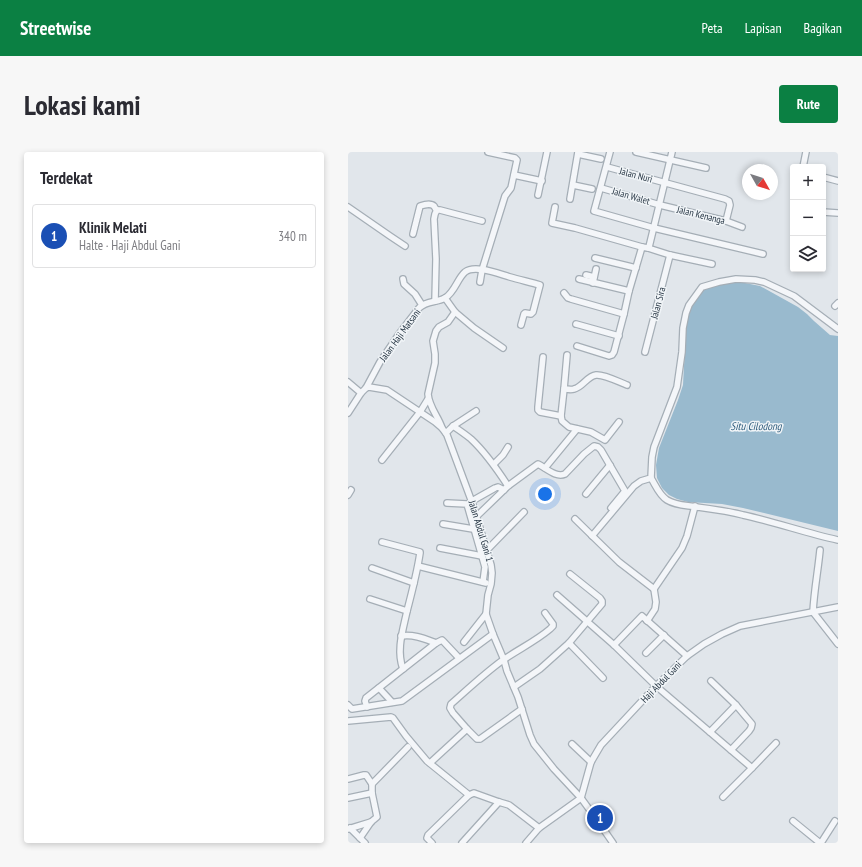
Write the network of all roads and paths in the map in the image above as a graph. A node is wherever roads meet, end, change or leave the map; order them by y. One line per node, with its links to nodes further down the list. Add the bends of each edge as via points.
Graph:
1 (488, 152): 13 (street, via 516,159)
2 (547, 152): 16 (street)
3 (610, 152): 11 (street)
4 (636, 152): 9 (street)
5 (672, 152): 9 (street)
6 (806, 152): 10 (street)
7 (578, 153): 8 (street); 18 (street)
8 (602, 159)
9 (670, 160): 12 (street); 17 (street)
10 (804, 164)
11 (607, 167): 17 (street, Jalan Nuri); 19 (street)
12 (706, 168)
13 (514, 175): 16 (street); 42 (street)
14 (826, 178): 15 (street)
15 (838, 180)
16 (542, 181): 21 (street)
17 (665, 183): 23 (street); 30 (street, Jalan Nuri, via 729,201)
18 (572, 185): 20 (street); 22 (street)
19 (601, 188): 23 (street, Jalan Walet); 32 (street, via 594,211)
20 (592, 189)
21 (538, 195)
22 (570, 199)
23 (660, 205): 30 (street, Jalan Kenanga); 32 (street)
24 (348, 207): 34 (street)
25 (555, 207): 35 (street, via 552,223)
26 (437, 210): 29 (street); 33 (street, via 432,205 420,206); 52 (street, via 434,214)
27 (826, 212): 28 (street)
28 (838, 213)
29 (482, 221)
30 (726, 221): 31 (street, Jalan Kenanga)
31 (742, 227)
32 (654, 228): 35 (street, via 650,247); 36 (street)
33 (413, 234)
34 (405, 246)
35 (645, 248): 37 (street); 40 (street)
36 (763, 254)
37 (670, 255): 39 (street); 62 (street, Jalan Sira)
38 (595, 258): 40 (street)
39 (712, 264)
40 (636, 268): 49 (street)
41 (596, 269): 44 (street)
42 (482, 270): 47 (street); 51 (street, via 467,271); 57 (street, via 540,285 533,312 524,314)
43 (586, 275): 44 (street)
44 (594, 277): 48 (street)
45 (403, 279): 53 (street, via 404,284)
46 (579, 280): 48 (street)
47 (480, 282)
48 (593, 283): 49 (street)
49 (629, 291): 55 (street)
50 (564, 293): 55 (street, via 568,298)
51 (445, 298): 52 (street, Jalan Haji Matsani); 54 (street)
52 (435, 301): 53 (street, Jalan Haji Matsani)
53 (422, 305): 67 (street, Jalan Haji Matsani, via 380,362)
54 (455, 312): 61 (street); 70 (street, via 448,322 436,331 433,341 435,364)
55 (624, 314): 59 (street)
56 (576, 324): 59 (street)
57 (521, 325)
58 (838, 329): 84 (street, via 794,296 764,282 736,279 702,287 686,313 677,387 654,447)
59 (619, 336): 60 (street, via 614,352 609,356)
60 (577, 346)
61 (503, 348)
62 (645, 352)
63 (567, 355): 68 (street)
64 (543, 357): 74 (street, via 538,410)
65 (348, 382): 69 (street)
66 (627, 385): 68 (street, via 596,375 576,388)
67 (366, 388): 69 (street, Jalan Haji Matsani); 72 (street, via 387,390)
68 (564, 389): 74 (street)
69 (361, 393): 73 (street, Jalan Haji Matsani)
70 (428, 399): 72 (street); 78 (street, Jalan Abdul Gani 1)
71 (476, 411): 76 (street)
72 (420, 412): 78 (street); 80 (street)
73 (348, 413)
74 (561, 416): 77 (street, via 565,424)
75 (620, 422): 77 (street, via 605,440 591,432)
76 (453, 426): 78 (street); 81 (street, via 470,438)
77 (577, 429): 83 (street)
78 (444, 430): 87 (street, Jalan Abdul Gani 1)
79 (508, 447): 81 (street)
80 (382, 460)
81 (494, 464): 85 (street)
82 (610, 465): 83 (street, via 601,450 594,446 563,475); 86 (street); 90 (street, via 625,490)
83 (545, 468): 85 (street, via 538,464)
84 (651, 478): 89 (street, via 666,499 678,505); 96 (street, via 634,486)
85 (506, 488): 87 (street, via 495,488); 92 (street)
86 (586, 494)
87 (472, 501): 92 (street, Jalan Abdul Gani 1)
88 (447, 502): 95 (street, via 467,504)
89 (695, 506): 97 (street, via 768,520); 109 (street, via 682,548)
90 (610, 509)
91 (524, 512): 100 (street)
92 (477, 516): 100 (street, Jalan Abdul Gani 1)
93 (575, 520): 96 (street)
94 (443, 524): 95 (street)
95 (473, 529): 102 (street)
96 (592, 536): 109 (street, via 619,562)
97 (838, 540)
98 (382, 542): 103 (street, via 420,552)
99 (440, 548): 102 (street)
100 (487, 550): 108 (street, Jalan Abdul Gani 1, via 491,565)
101 (820, 550): 114 (street)
102 (482, 556): 106 (street, via 485,567)
103 (418, 566): 106 (street); 107 (street)
104 (372, 568): 107 (street)
105 (570, 574): 118 (street, via 602,601)
106 (483, 582): 108 (street)
107 (414, 583): 113 (street)
108 (491, 584): 116 (street, Jalan Abdul Gani 1)
109 (654, 589): 117 (street, via 655,609)
110 (557, 595): 118 (street)
111 (370, 599): 113 (street)
112 (838, 607): 114 (street, Haji Abdul Gani)
113 (407, 611): 120 (street)
114 (813, 612): 125 (street); 128 (street, Haji Abdul Gani, via 740,626 704,644)
115 (545, 613): 130 (street, via 553,626)
116 (486, 614): 119 (street, Jalan Abdul Gani 1); 122 (street)
117 (647, 621): 121 (street); 126 (street, via 643,616 640,617)
118 (587, 622): 124 (street); 126 (street)
119 (493, 634): 129 (street); 130 (street, Jalan Abdul Gani 1)
120 (401, 636): 123 (street, via 415,636); 131 (street, via 400,658)
121 (664, 636): 127 (street); 128 (street)
122 (464, 642)
123 (436, 643): 129 (street, via 443,640); 131 (street)
124 (569, 643): 132 (street); 135 (street, via 540,669)
125 (838, 644)
126 (614, 645): 134 (street)
127 (646, 653)
128 (687, 656): 134 (street, Haji Abdul Gani)
129 (459, 658): 137 (street, via 404,700)
130 (504, 660): 135 (street, Jalan Abdul Gani 1); 143 (street, via 451,704 453,713)
131 (403, 669): 136 (street)
132 (603, 678)
133 (711, 681): 139 (street)
134 (656, 686): 144 (street); 149 (street, Haji Abdul Gani, via 601,744)
135 (514, 687): 141 (street, Jalan Abdul Gani 1)
136 (380, 688): 137 (street); 140 (street, via 366,698)
137 (392, 702): 140 (street)
138 (348, 705): 140 (street, via 352,709)
139 (736, 705): 144 (street); 148 (street, via 752,724)
140 (367, 707)
141 (522, 708): 143 (street, via 480,739); 158 (street, Jalan Abdul Gani 1, via 534,744)
142 (348, 721): 150 (street, via 393,718)
143 (467, 729): 150 (street)
144 (710, 732): 148 (street)
145 (776, 743): 151 (street)
146 (572, 744): 149 (street)
147 (408, 747): 153 (street)
148 (731, 750): 151 (street)
149 (591, 762): 158 (street, Haji Abdul Gani)
150 (430, 763): 155 (street)
151 (752, 768): 156 (street)
152 (348, 779): 153 (street, via 366,775)
153 (372, 784): 154 (street)
154 (372, 793): 157 (street); 161 (street, via 377,817)
155 (469, 796): 159 (street, via 474,793); 167 (street, via 428,836)
156 (722, 797)
157 (348, 798)
158 (581, 798): 163 (street); 170 (street)
159 (499, 802): 163 (street, via 509,805); 168 (street)
160 (793, 821): 171 (street)
161 (371, 822): 164 (street); 165 (street)
162 (835, 822): 171 (street)
163 (539, 828): 169 (street)
164 (349, 829): 165 (street)
165 (360, 838): 166 (street)
166 (365, 843)
167 (432, 843)
168 (462, 843)
169 (526, 843)
170 (612, 843)
171 (821, 843)

